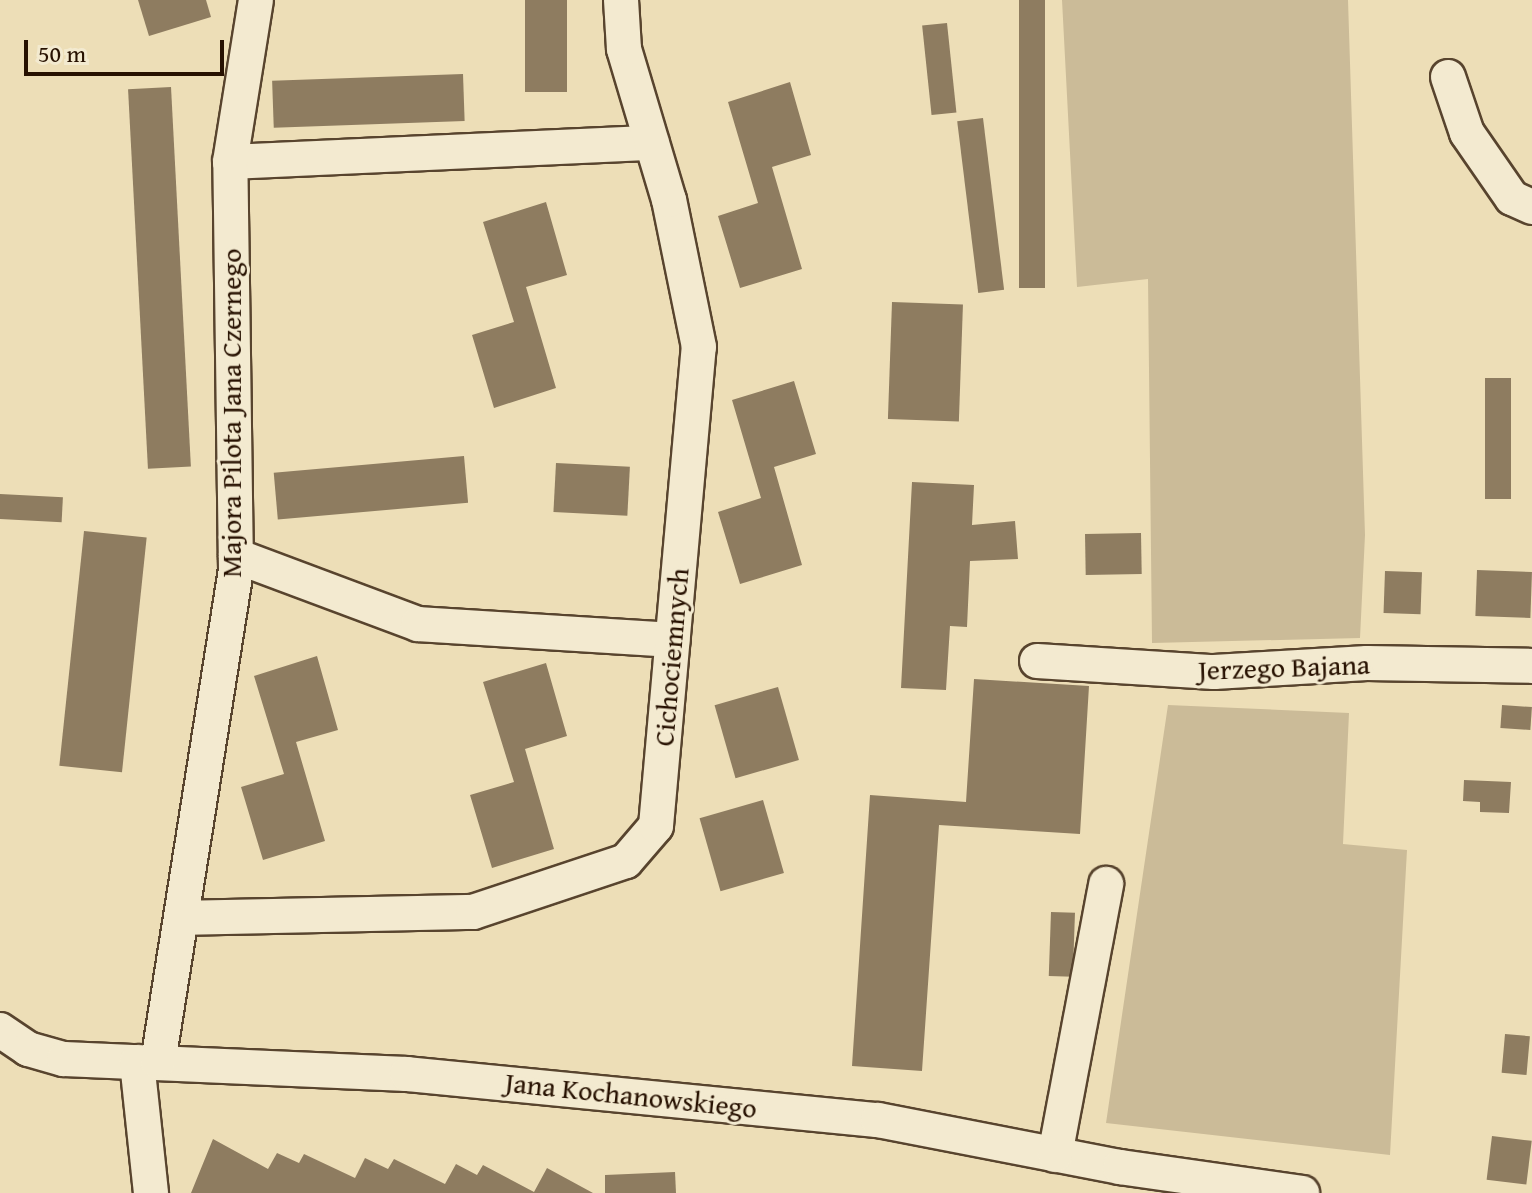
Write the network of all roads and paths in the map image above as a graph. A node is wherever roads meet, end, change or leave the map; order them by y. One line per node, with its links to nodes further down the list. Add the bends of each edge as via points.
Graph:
1 (256, 0): 5 (street, Majora Pilota Jana Czernego)
2 (621, 0): 4 (street, Cichociemnych, via 624,49)
3 (1448, 77): 6 (street, via 1467,133 1512,198)
4 (652, 143): 5 (street); 8 (street, Cichociemnych, via 699,347)
5 (230, 162): 7 (street, Majora Pilota Jana Czernego)
6 (1532, 207)
7 (236, 556): 8 (street, via 418,624); 12 (street, Majora Pilota Jana Czernego)
8 (672, 640): 12 (street, Cichociemnych, via 656,826 626,861 473,912)
9 (1037, 661): 10 (street, Jerzego Bajana, via 1214,672 1367,663)
10 (1532, 666)
11 (1106, 884): 15 (street)
12 (182, 918): 14 (street, Majora Pilota Jana Czernego)
13 (0, 1030): 14 (street, Jana Kochanowskiego, via 28,1049 64,1059)
14 (147, 1062): 15 (street, Jana Kochanowskiego, via 407,1074 818,1114); 17 (street)
15 (1055, 1155): 16 (street, Jana Kochanowskiego)
16 (1117, 1180): 18 (street, Jana Kochanowskiego)
17 (151, 1193)
18 (1302, 1193)

